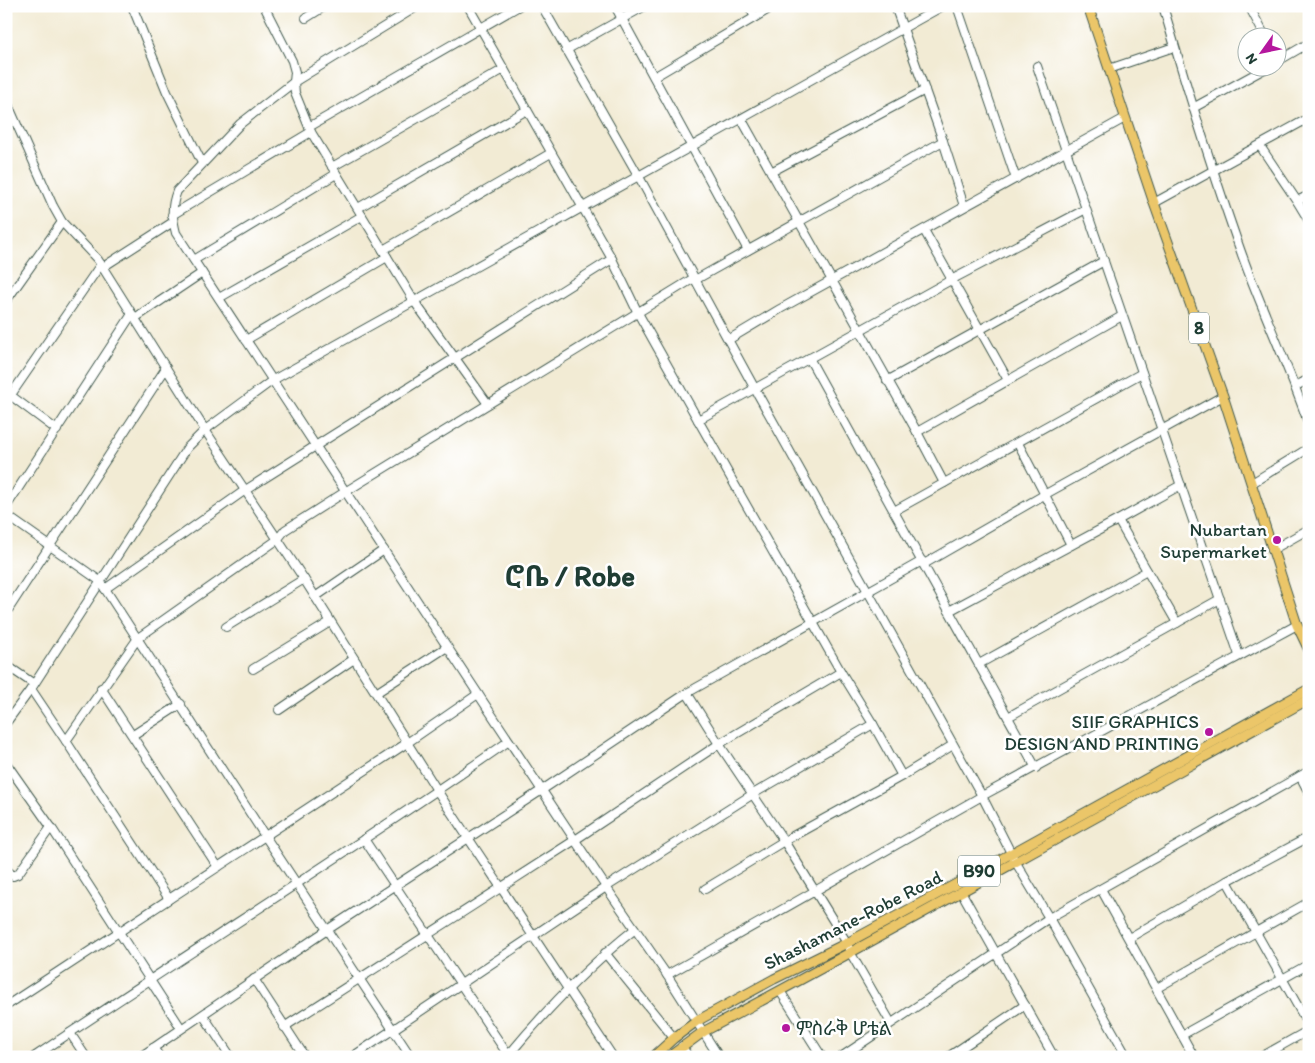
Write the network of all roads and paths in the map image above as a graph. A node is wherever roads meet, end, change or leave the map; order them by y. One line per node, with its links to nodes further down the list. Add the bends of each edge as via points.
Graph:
1 (132, 6): 47 (street, via 167,92)
2 (264, 6): 33 (street, via 292,61)
3 (325, 6): 19 (street)
4 (418, 6): 33 (street)
5 (468, 6): 21 (street)
6 (519, 6): 21 (street)
7 (542, 6): 26 (street)
8 (615, 6): 20 (street)
9 (645, 6): 20 (street)
10 (749, 6): 18 (street)
11 (774, 6): 18 (street)
12 (895, 6): 23 (street)
13 (943, 6): 23 (street)
14 (957, 6): 52 (street)
15 (1088, 6): 30 (main road, 8)
16 (1163, 6): 25 (street)
17 (1249, 6): 22 (street)
18 (755, 17): 31 (street)
19 (306, 18)
20 (622, 19): 26 (street); 31 (street)
21 (480, 28): 29 (street); 41 (street)
22 (1261, 28)
23 (902, 29): 34 (street); 40 (street)
24 (1309, 43): 27 (street)
25 (1174, 47): 30 (street); 36 (street)
26 (566, 50): 51 (street)
27 (1288, 55)
28 (1037, 66): 45 (street)
29 (504, 69): 37 (street); 48 (street)
30 (1109, 69): 38 (main road, 8)
31 (654, 77): 43 (street)
32 (1248, 78): 36 (street)
33 (294, 82): 41 (street, via 295,93); 47 (street, via 240,124)
34 (924, 90): 42 (street); 50 (street)
35 (7, 104): 62 (street)
36 (1193, 108): 49 (street)
37 (527, 110): 46 (street); 59 (street)
38 (1125, 118): 45 (street); 55 (main road, 8)
39 (1309, 118): 44 (street)
40 (742, 120): 43 (street); 50 (street)
41 (310, 130): 48 (street); 60 (street)
42 (943, 141): 56 (street); 63 (street)
43 (692, 146): 51 (street); 65 (street)
44 (1260, 146): 49 (street); 54 (street)
45 (1065, 150): 52 (street); 58 (street)
46 (551, 153): 57 (street); 66 (street)
47 (202, 164): 60 (street, via 177,191)
48 (334, 171): 59 (street); 68 (street)
49 (1213, 171): 55 (street); 93 (street, via 1246,264)
50 (771, 172): 63 (street)
51 (638, 176): 57 (street); 72 (street)
52 (1016, 179): 56 (street)
53 (1309, 195): 54 (street)
54 (1298, 201): 61 (street)
55 (1154, 203): 96 (main road, 8)
56 (964, 206): 64 (street)
57 (582, 207): 67 (street); 76 (street)
58 (1086, 209): 69 (street); 73 (street)
59 (360, 212): 66 (street); 75 (street)
60 (172, 218): 68 (street, via 176,233); 70 (street)
61 (1309, 221)
62 (62, 222): 70 (street); 77 (street)
63 (799, 222): 65 (street); 74 (street)
64 (924, 230): 73 (street); 74 (street)
65 (748, 250): 72 (street)
66 (385, 253): 76 (street); 83 (street)
67 (612, 259): 78 (street); 85 (street)
68 (194, 260): 71 (street)
69 (1104, 261): 80 (street); 82 (street)
70 (102, 266): 79 (street); 95 (street)
71 (202, 273): 75 (street); 79 (street)
72 (694, 279): 78 (street); 84 (street)
73 (951, 280): 81 (street); 82 (street)
74 (831, 281): 81 (street); 84 (street)
75 (219, 298): 83 (street)
76 (414, 301): 85 (street); 90 (street)
77 (6, 302)
78 (638, 313): 97 (street); 98 (street)
79 (133, 316): 87 (street); 100 (street)
80 (1122, 316): 88 (street); 91 (street)
81 (859, 330): 86 (street); 92 (street)
82 (979, 330): 91 (street); 92 (street)
83 (246, 340): 90 (street)
84 (728, 340): 94 (street)
85 (455, 358): 97 (street); 105 (street)
86 (809, 358): 94 (street); 114 (street)
87 (166, 368): 101 (street); 120 (street)
88 (1142, 373): 102 (street); 104 (street)
89 (1309, 379): 93 (street)
90 (272, 380): 101 (street); 105 (street)
91 (1008, 380): 103 (street)
92 (887, 381): 103 (street)
93 (1296, 386): 99 (street)
94 (755, 389): 98 (street); 128 (street)
95 (8, 396): 100 (street)
96 (1223, 396): 102 (street); 108 (main road, 8)
97 (488, 404): 111 (street)
98 (698, 420): 134 (street)
99 (1309, 425)
100 (57, 430): 113 (street)
101 (205, 430): 110 (street); 126 (street, via 187,448)
102 (1162, 430): 109 (street); 112 (street)
103 (917, 432): 107 (street)
104 (1018, 443): 107 (street); 112 (street)
105 (315, 445): 110 (street); 111 (street)
106 (1309, 448): 108 (street)
107 (944, 483): 114 (street)
108 (1252, 483): 122 (main road, 8)
109 (1181, 485): 116 (street); 130 (street)
110 (244, 491): 118 (street); 127 (street)
111 (345, 492): 118 (street, via 285,530); 121 (street)
112 (1044, 495): 119 (street); 123 (street)
113 (6, 507)
114 (894, 511): 123 (street)
115 (6, 515): 120 (street)
116 (1118, 520): 119 (street); 124 (street)
117 (1309, 529): 122 (street)
118 (277, 540): 125 (street); 138 (street)
119 (1071, 545): 131 (street)
120 (52, 546): 126 (street); 132 (street)
121 (384, 550): 129 (street); 139 (street)
122 (1272, 550): 136 (main road, 8)
123 (923, 563): 128 (street); 131 (street)
124 (1147, 571): 135 (street); 143 (street)
125 (304, 579): 129 (street); 137 (street)
126 (100, 581): 127 (street); 147 (street)
127 (105, 589): 138 (street)
128 (868, 592): 134 (street); 164 (street)
129 (315, 597): 133 (street)
130 (1220, 599): 135 (street); 141 (street)
131 (950, 611): 143 (street)
132 (6, 614)
133 (330, 622): 142 (street); 145 (street)
134 (813, 622): 146 (street); 150 (street)
135 (1177, 623): 156 (street)
136 (1297, 625): 140 (main road, 8); 141 (street)
137 (226, 627)
138 (138, 638): 148 (street); 154 (street)
139 (447, 647): 151 (street); 152 (street)
140 (1309, 650)
141 (1239, 655): 166 (street)
142 (354, 659): 151 (street); 155 (street)
143 (979, 664): 156 (street)
144 (6, 665): 147 (street)
145 (253, 669)
146 (840, 672): 158 (street); 163 (street)
147 (32, 686): 157 (street); 160 (street)
148 (102, 688): 159 (street); 160 (street)
149 (1309, 689): 182 (main road, Shashamane-Robe Road / B90)
150 (688, 693): 163 (street); 170 (street)
151 (376, 694): 162 (street)
152 (478, 694): 161 (street); 162 (street)
153 (1309, 699): 182 (main road, Shashamane-Robe Road / B90)
154 (181, 704): 159 (street); 176 (street)
155 (279, 710)
156 (1008, 717): 166 (street)
157 (6, 723)
158 (873, 724): 168 (street); 173 (street)
159 (133, 735): 183 (street)
160 (66, 741): 194 (street)
161 (509, 741): 170 (street); 171 (street)
162 (407, 743): 171 (street); 176 (street)
163 (719, 744): 173 (street); 180 (street)
164 (954, 745): 168 (street); 174 (street)
165 (6, 763): 175 (street)
166 (1036, 768): 174 (street)
167 (1309, 771): 169 (street)
168 (902, 776): 181 (street)
169 (1300, 776): 172 (street); 191 (street)
170 (542, 790): 178 (street); 180 (street)
171 (438, 791): 178 (street); 179 (street)
172 (1309, 793)
173 (753, 794): 181 (street); 189 (street)
174 (982, 796): 182 (street); 192 (street)
175 (51, 827): 184 (street, via 18,874 12,876); 199 (street)
176 (265, 836): 183 (street); 186 (street)
177 (1309, 837): 185 (street)
178 (469, 838): 187 (street); 188 (street)
179 (364, 839): 186 (street); 187 (street)
180 (575, 840): 188 (street); 189 (street)
181 (784, 841): 190 (street); 192 (street)
182 (1013, 857): 193 (main road, Shashamane-Robe Road / B90); 196 (street); 204 (main road, Shashamane-Robe Road / B90)
183 (218, 867): 194 (street)
184 (6, 869)
185 (1227, 881): 200 (street); 203 (street)
186 (296, 884): 198 (street); 209 (street)
187 (395, 886): 198 (street); 201 (street)
188 (501, 887): 201 (street); 202 (street)
189 (606, 887): 197 (street); 202 (street)
190 (705, 889)
191 (1101, 889): 196 (street); 203 (street)
192 (816, 890): 204 (street); 208 (street)
193 (962, 892): 204 (main road, Shashamane-Robe Road / B90); 206 (street)
194 (169, 899): 199 (street)
195 (1309, 902): 200 (street)
196 (1049, 918): 206 (street); 251 (street)
197 (635, 929): 205 (street); 208 (street)
198 (327, 930): 210 (street); 211 (street)
199 (119, 932): 209 (street); 218 (street)
200 (1256, 932): 212 (street); 214 (street)
201 (428, 934): 211 (street); 213 (street)
202 (534, 936): 213 (street); 215 (street)
203 (1129, 938): 214 (street)
204 (849, 948): 216 (main road, Shashamane-Robe Road / B90); 220 (main road, Shashamane-Robe Road / B90, via 774,978); 221 (street)
205 (605, 953): 215 (street); 230 (street)
206 (996, 954): 217 (street); 221 (street)
207 (1309, 964): 212 (street)
208 (667, 975): 220 (street)
209 (150, 979): 224 (street); 228 (street)
210 (254, 979): 219 (street); 223 (street)
211 (359, 979): 223 (street); 225 (street)
212 (1281, 979): 222 (street); 229 (street)
213 (461, 984): 225 (street); 233 (street)
214 (1156, 988): 229 (street)
215 (569, 989): 233 (street); 242 (street)
216 (780, 991): 227 (main road, Shashamane-Robe Road / B90); 247 (street)
217 (1025, 1005): 249 (street); 250 (street)
218 (6, 1006)
219 (203, 1015): 224 (street); 238 (street)
220 (697, 1021): 227 (street); 230 (main road, Shashamane-Robe Road / B90)
221 (891, 1023): 248 (street)
222 (1309, 1026)
223 (284, 1027): 239 (street)
224 (181, 1028): 232 (street)
225 (393, 1030): 240 (street); 241 (street)
226 (1309, 1030): 253 (street)
227 (703, 1032): 231 (main road, Shashamane-Robe Road / B90); 246 (street)
228 (70, 1033): 234 (street); 235 (street)
229 (1182, 1035): 252 (street)
230 (674, 1038): 243 (main road, Shashamane-Robe Road / B90)
231 (682, 1046): 244 (main road, Shashamane-Robe Road / B90); 245 (street)
232 (153, 1048): 236 (street); 237 (street)
233 (508, 1056)
234 (34, 1057)
235 (86, 1057)
236 (140, 1057)
237 (160, 1057)
238 (231, 1057)
239 (305, 1057)
240 (352, 1057)
241 (411, 1057)
242 (612, 1057)
243 (653, 1057)
244 (669, 1057)
245 (688, 1057)
246 (719, 1057)
247 (822, 1057)
248 (841, 1057)
249 (948, 1057)
250 (1054, 1057)
251 (1127, 1057)
252 (1194, 1057)
253 (1261, 1057)

